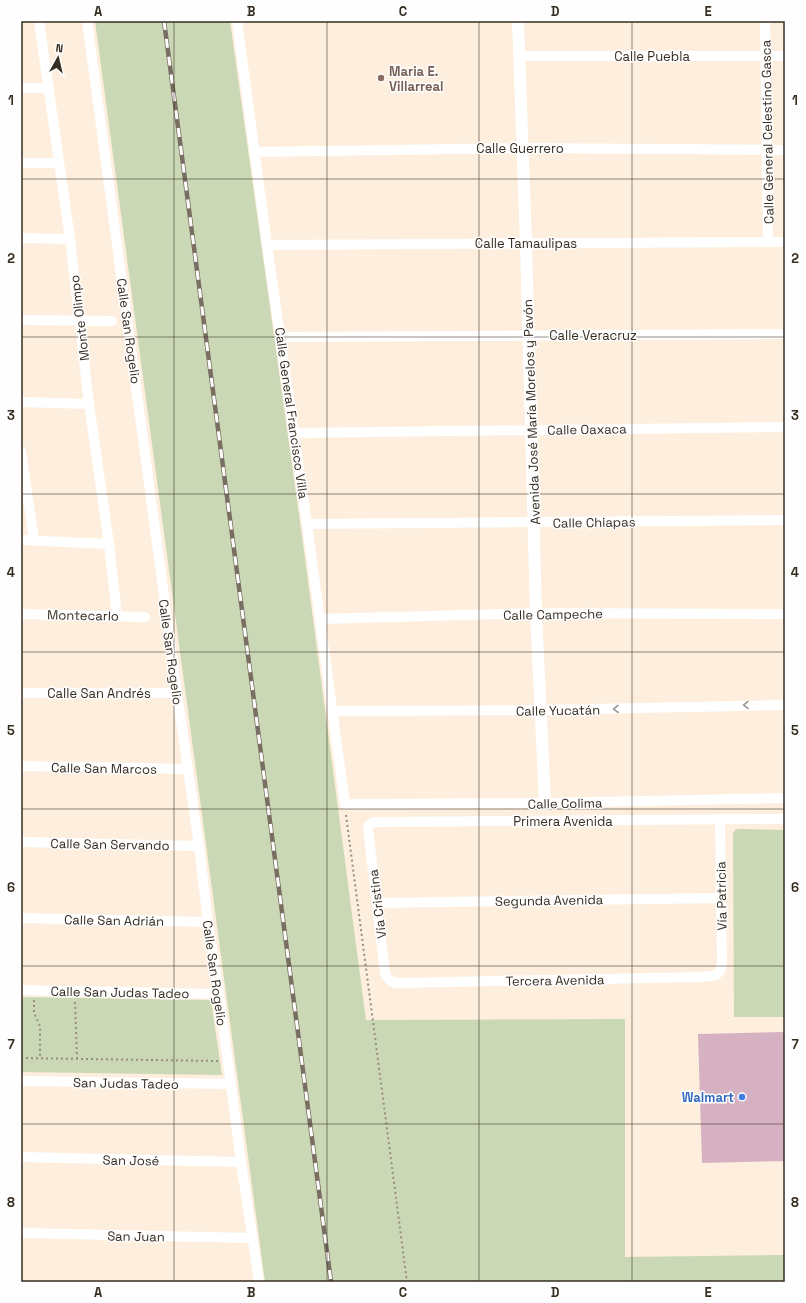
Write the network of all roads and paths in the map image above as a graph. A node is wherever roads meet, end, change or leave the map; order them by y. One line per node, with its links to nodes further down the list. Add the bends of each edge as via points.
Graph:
1 (39, 21): 10 (street, Monte Olimpo)
2 (87, 21): 48 (street, Calle San Rogelio)
3 (237, 21): 14 (street, Calle General Francisco Villa)
4 (518, 21): 6 (street, Avenida José María Morelos y Pavón)
5 (765, 21): 7 (street, Calle General Celestino Gasca)
6 (520, 56): 7 (street, Calle Puebla); 11 (street, Avenida José María Morelos y Pavón)
7 (766, 56): 8 (street, Calle Puebla); 12 (street, Calle General Celestino Gasca)
8 (785, 56)
9 (21, 88): 10 (street)
10 (49, 88): 16 (street, Monte Olimpo)
11 (523, 148): 12 (street, Calle Guerrero); 14 (street, Calle Guerrero); 21 (street, Avenida José María Morelos y Pavón)
12 (767, 150): 13 (street, Calle Guerrero); 19 (street, Calle General Celestino Gasca)
13 (785, 150)
14 (254, 152): 22 (street, Calle General Francisco Villa)
15 (21, 163): 16 (street)
16 (58, 163): 18 (street, Monte Olimpo)
17 (21, 238): 18 (street)
18 (70, 239): 24 (street, Monte Olimpo)
19 (768, 242): 20 (street, Calle Tamaulipas); 21 (street, Calle Tamaulipas)
20 (785, 242)
21 (526, 243): 22 (street, Calle Tamaulipas); 27 (street, Avenida José María Morelos y Pavón)
22 (267, 245): 28 (street, Calle General Francisco Villa)
23 (21, 320): 24 (street)
24 (80, 321): 25 (street); 30 (street, Monte Olimpo)
25 (112, 321)
26 (785, 334): 27 (street, Calle Veracruz)
27 (528, 335): 28 (street, Calle Veracruz); 32 (street, Avenida José María Morelos y Pavón)
28 (281, 337): 33 (street, Calle General Francisco Villa)
29 (21, 402): 30 (street)
30 (89, 404): 40 (street, Monte Olimpo)
31 (785, 427): 32 (street, Calle Oaxaca)
32 (531, 430): 33 (street, Calle Oaxaca); 36 (street, Avenida José María Morelos y Pavón)
33 (294, 433): 37 (street, Calle General Francisco Villa)
34 (21, 451): 39 (street)
35 (785, 520): 36 (street, Calle Chiapas)
36 (534, 523): 37 (street, Calle Chiapas); 41 (street, Avenida José María Morelos y Pavón)
37 (307, 524): 46 (street, Calle General Francisco Villa)
38 (21, 540): 39 (street)
39 (34, 540): 40 (street)
40 (109, 544): 44 (street, Monte Olimpo)
41 (536, 613): 43 (street, Calle Campeche); 46 (street, Calle Campeche); 50 (street, Avenida José María Morelos y Pavón)
42 (21, 614): 44 (street, Montecarlo)
43 (785, 614)
44 (117, 616): 45 (street, Montecarlo)
45 (145, 617)
46 (320, 619): 51 (street, Calle General Francisco Villa)
47 (21, 693): 48 (street, Calle San Andrés)
48 (177, 693): 53 (street, Calle San Rogelio)
49 (785, 705): 50 (street, Calle Yucatán, one-way to 50)
50 (540, 710): 51 (street, Calle Yucatán); 55 (street, Avenida José María Morelos y Pavón)
51 (332, 711): 56 (street, Calle General Francisco Villa)
52 (21, 766): 53 (street, Calle San Marcos)
53 (188, 770): 61 (street, Calle San Rogelio)
54 (785, 798): 55 (street, Calle Colima)
55 (544, 803): 56 (street, Calle Colima)
56 (345, 804): 83 (path)
57 (785, 819): 58 (street, Primera Avenida)
58 (720, 820): 59 (street, Primera Avenida, via 380,822 372,823); 62 (street, Vía Patricia)
59 (368, 829): 63 (street, Vía Cristina)
60 (21, 842): 61 (street, Calle San Servando)
61 (199, 846): 65 (street, Calle San Rogelio)
62 (721, 898): 63 (street, Segunda Avenida); 66 (street, Vía Patricia)
63 (377, 903): 67 (street, Vía Cristina)
64 (21, 918): 65 (street, Calle San Adrián)
65 (208, 922): 69 (street, Calle San Rogelio)
66 (720, 971): 67 (street, Tercera Avenida, via 716,975 696,977 398,982)
67 (388, 980)
68 (21, 990): 69 (street, Calle San Judas Tadeo)
69 (219, 994): 77 (street, Calle San Rogelio)
70 (35, 997): 73 (path, via 33,1011 40,1026)
71 (75, 998): 74 (path)
72 (21, 1058): 73 (path)
73 (40, 1058): 74 (path)
74 (77, 1058): 75 (path)
75 (220, 1061)
76 (21, 1081): 77 (street, San Judas Tadeo)
77 (231, 1084): 79 (street, Calle San Rogelio)
78 (21, 1157): 79 (street, San José)
79 (241, 1162): 81 (street, Calle San Rogelio)
80 (21, 1233): 81 (street, San Juan)
81 (251, 1238): 82 (street, Calle San Rogelio)
82 (258, 1282)
83 (407, 1282)

